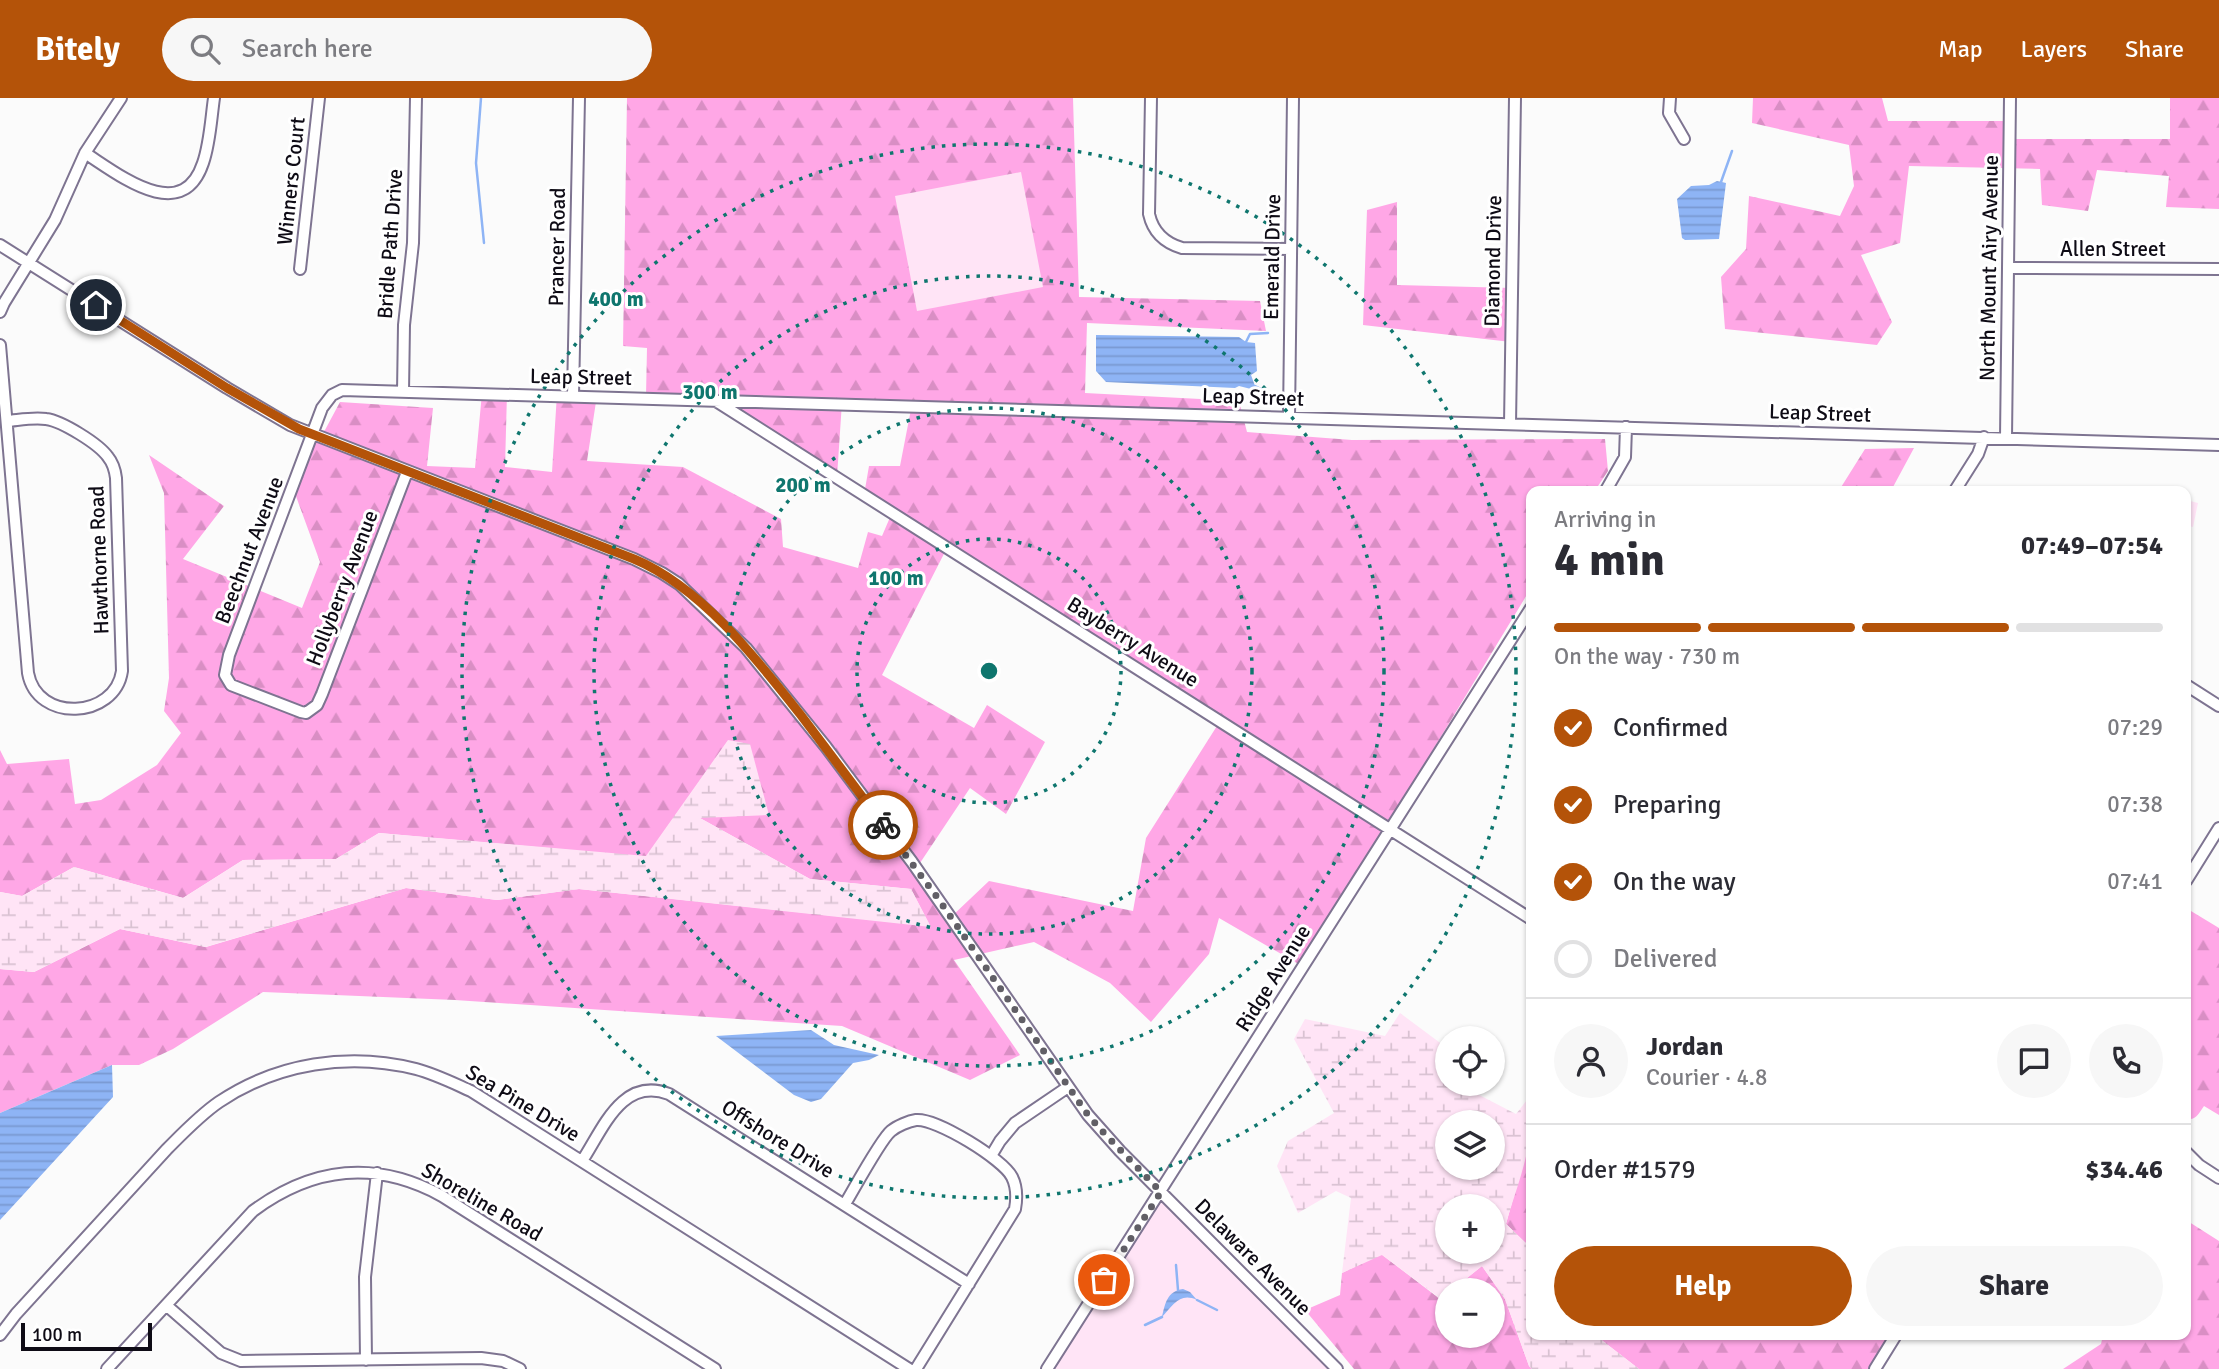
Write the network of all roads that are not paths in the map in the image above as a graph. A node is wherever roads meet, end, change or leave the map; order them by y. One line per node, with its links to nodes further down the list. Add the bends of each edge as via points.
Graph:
1 (121, 98): 12 (street)
2 (214, 98): 12 (street, via 203,164 182,190 149,191)
3 (319, 98): 17 (street, Winners Court)
4 (416, 98): 21 (street, Bridle Path Drive)
5 (579, 98): 22 (street, Prancer Road)
6 (1151, 98): 14 (street, via 1148,209 1156,232 1182,247)
7 (1293, 98): 14 (street, Emerald Drive)
8 (1515, 98): 26 (street, Diamond Drive)
9 (1670, 98): 11 (street, via 1669,113)
10 (2010, 98): 16 (street, North Mount Airy Avenue)
11 (1684, 139)
12 (85, 153): 15 (street, via 63,206)
13 (0, 245): 15 (street, Delaware Avenue)
14 (1291, 249): 24 (street, Emerald Drive)
15 (29, 263): 19 (street); 28 (street, Delaware Avenue, via 227,388)
16 (2008, 268): 18 (street, Allen Street); 30 (street, North Mount Airy Avenue)
17 (300, 269)
18 (2219, 269)
19 (0, 312)
20 (0, 345): 25 (street)
21 (403, 392): 22 (street, Leap Street); 28 (street, Leap Street, via 335,393 322,408)
22 (573, 396): 23 (street, Leap Street)
23 (714, 400): 24 (street, Leap Street); 40 (street, Bayberry Avenue)
24 (1289, 417): 26 (street, Leap Street)
25 (7, 421): 25 (street, Hawthorne Road, via 44,418 57,422 101,449 112,462 122,675 103,702 62,708 48,704 29,681)
26 (1510, 424): 27 (street, Leap Street)
27 (1626, 426): 29 (street, Leap Street); 33 (street, via 1625,457)
28 (313, 435): 32 (street, Delaware Avenue); 38 (street, Beechnut Avenue, via 225,669 231,685 246,693)
29 (1984, 437): 30 (street, Leap Street); 34 (street)
30 (2006, 438): 31 (street, Leap Street)
31 (2219, 445)
32 (407, 472): 38 (street, Hollyberry Avenue, via 322,694 317,705); 43 (street, Delaware Avenue, via 648,565 690,594 746,648 825,747 937,897)
33 (1608, 486)
34 (1958, 486)
35 (1526, 616): 40 (street, Ridge Avenue)
36 (2191, 688): 37 (street)
37 (2219, 706)
38 (306, 712)
39 (2219, 828): 41 (street)
40 (1390, 829): 42 (street, Bayberry Avenue); 49 (street, Ridge Avenue)
41 (2191, 873)
42 (1526, 916)
43 (1068, 1087): 44 (street, via 1015,1123); 49 (street, Delaware Avenue, via 1103,1132)
44 (991, 1156): 50 (street, via 942,1127 916,1120 890,1132); 51 (street, via 1012,1175 1017,1200)
45 (2191, 1157): 48 (street)
46 (582, 1161): 50 (street, Offshore Drive, via 622,1100 642,1090 660,1090); 53 (street, Sea Pine Drive, via 471,1091 417,1069 336,1062 286,1070 239,1090 191,1124); 59 (street, Sea Pine Drive)
47 (377, 1174): 52 (street, Shoreline Road, via 324,1175 270,1199 253,1211); 55 (street, via 365,1277); 58 (street, Shoreline Road, via 414,1182 442,1196)
48 (2219, 1178)
49 (1161, 1192): 61 (street, Ridge Avenue); 62 (street, Delaware Avenue)
50 (845, 1204): 51 (street, Offshore Drive)
51 (969, 1284): 60 (street)
52 (166, 1305): 55 (street, via 221,1353 241,1361); 56 (street, Shoreline Road)
53 (0, 1335)
54 (1893, 1340): 63 (street)
55 (366, 1360): 57 (street, via 492,1359)
56 (107, 1369)
57 (520, 1369)
58 (715, 1369)
59 (909, 1369)
60 (916, 1369)
61 (1047, 1369)
62 (1337, 1369)
63 (1875, 1369)

